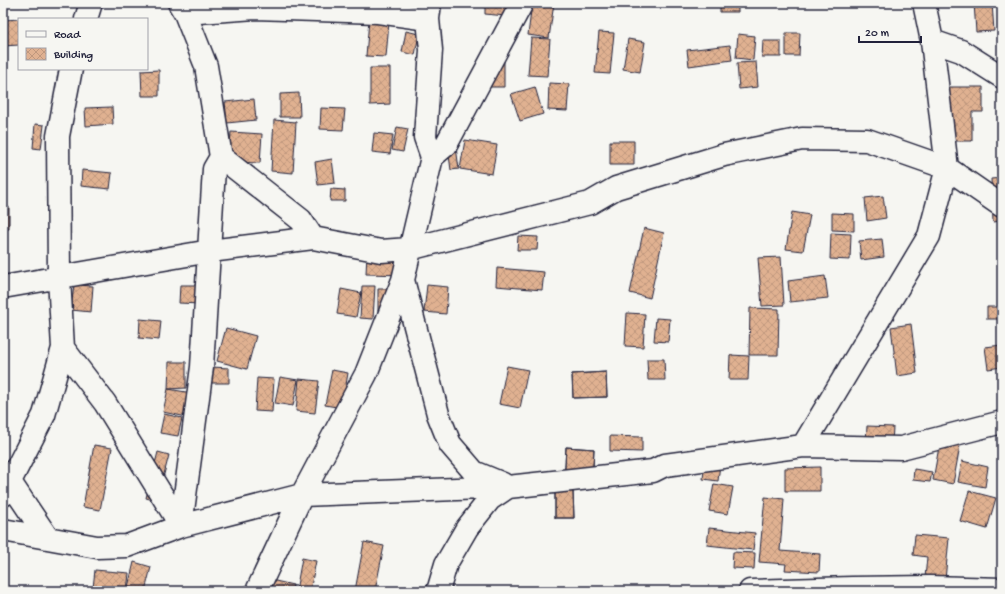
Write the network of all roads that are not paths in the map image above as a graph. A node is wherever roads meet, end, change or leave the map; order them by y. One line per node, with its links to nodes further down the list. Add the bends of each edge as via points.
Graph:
1 (91, 3): 6 (street)
2 (522, 3): 11 (street, via 446,145)
3 (924, 3): 7 (street)
4 (182, 8): 5 (street); 10 (street, via 206,66)
5 (429, 11): 11 (street, via 431,50 426,137)
6 (86, 18)
7 (932, 41): 9 (street, via 961,51); 12 (street)
8 (71, 70): 17 (street, via 58,136)
9 (1002, 77)
10 (221, 157): 14 (street, via 301,220); 16 (street, via 214,168)
11 (432, 157): 15 (street)
12 (947, 168): 13 (street); 15 (street, via 867,140 802,140 724,155 616,188 590,203); 22 (street, via 929,236)
13 (1002, 206)
14 (313, 238): 15 (street, via 381,251); 16 (street)
15 (409, 249): 18 (street)
16 (210, 251): 17 (street); 26 (street, via 202,367)
17 (59, 278): 19 (street); 20 (street)
18 (403, 280): 24 (street, via 438,414 450,444 474,472); 25 (street, via 366,374)
19 (3, 287)
20 (63, 348): 23 (street, via 44,415); 26 (street, via 104,403)
21 (1002, 422): 22 (street, via 901,448)
22 (803, 446): 24 (street, via 665,465 653,471)
23 (5, 483): 28 (street)
24 (508, 487): 25 (street); 31 (street, via 490,500 467,528 446,564)
25 (302, 495): 26 (street); 30 (street)
26 (181, 526): 28 (street, via 127,546 98,547)
27 (3, 530): 28 (street)
28 (47, 537)
29 (1002, 589): 32 (street, via 860,588)
30 (256, 591)
31 (438, 591)
32 (750, 591)

